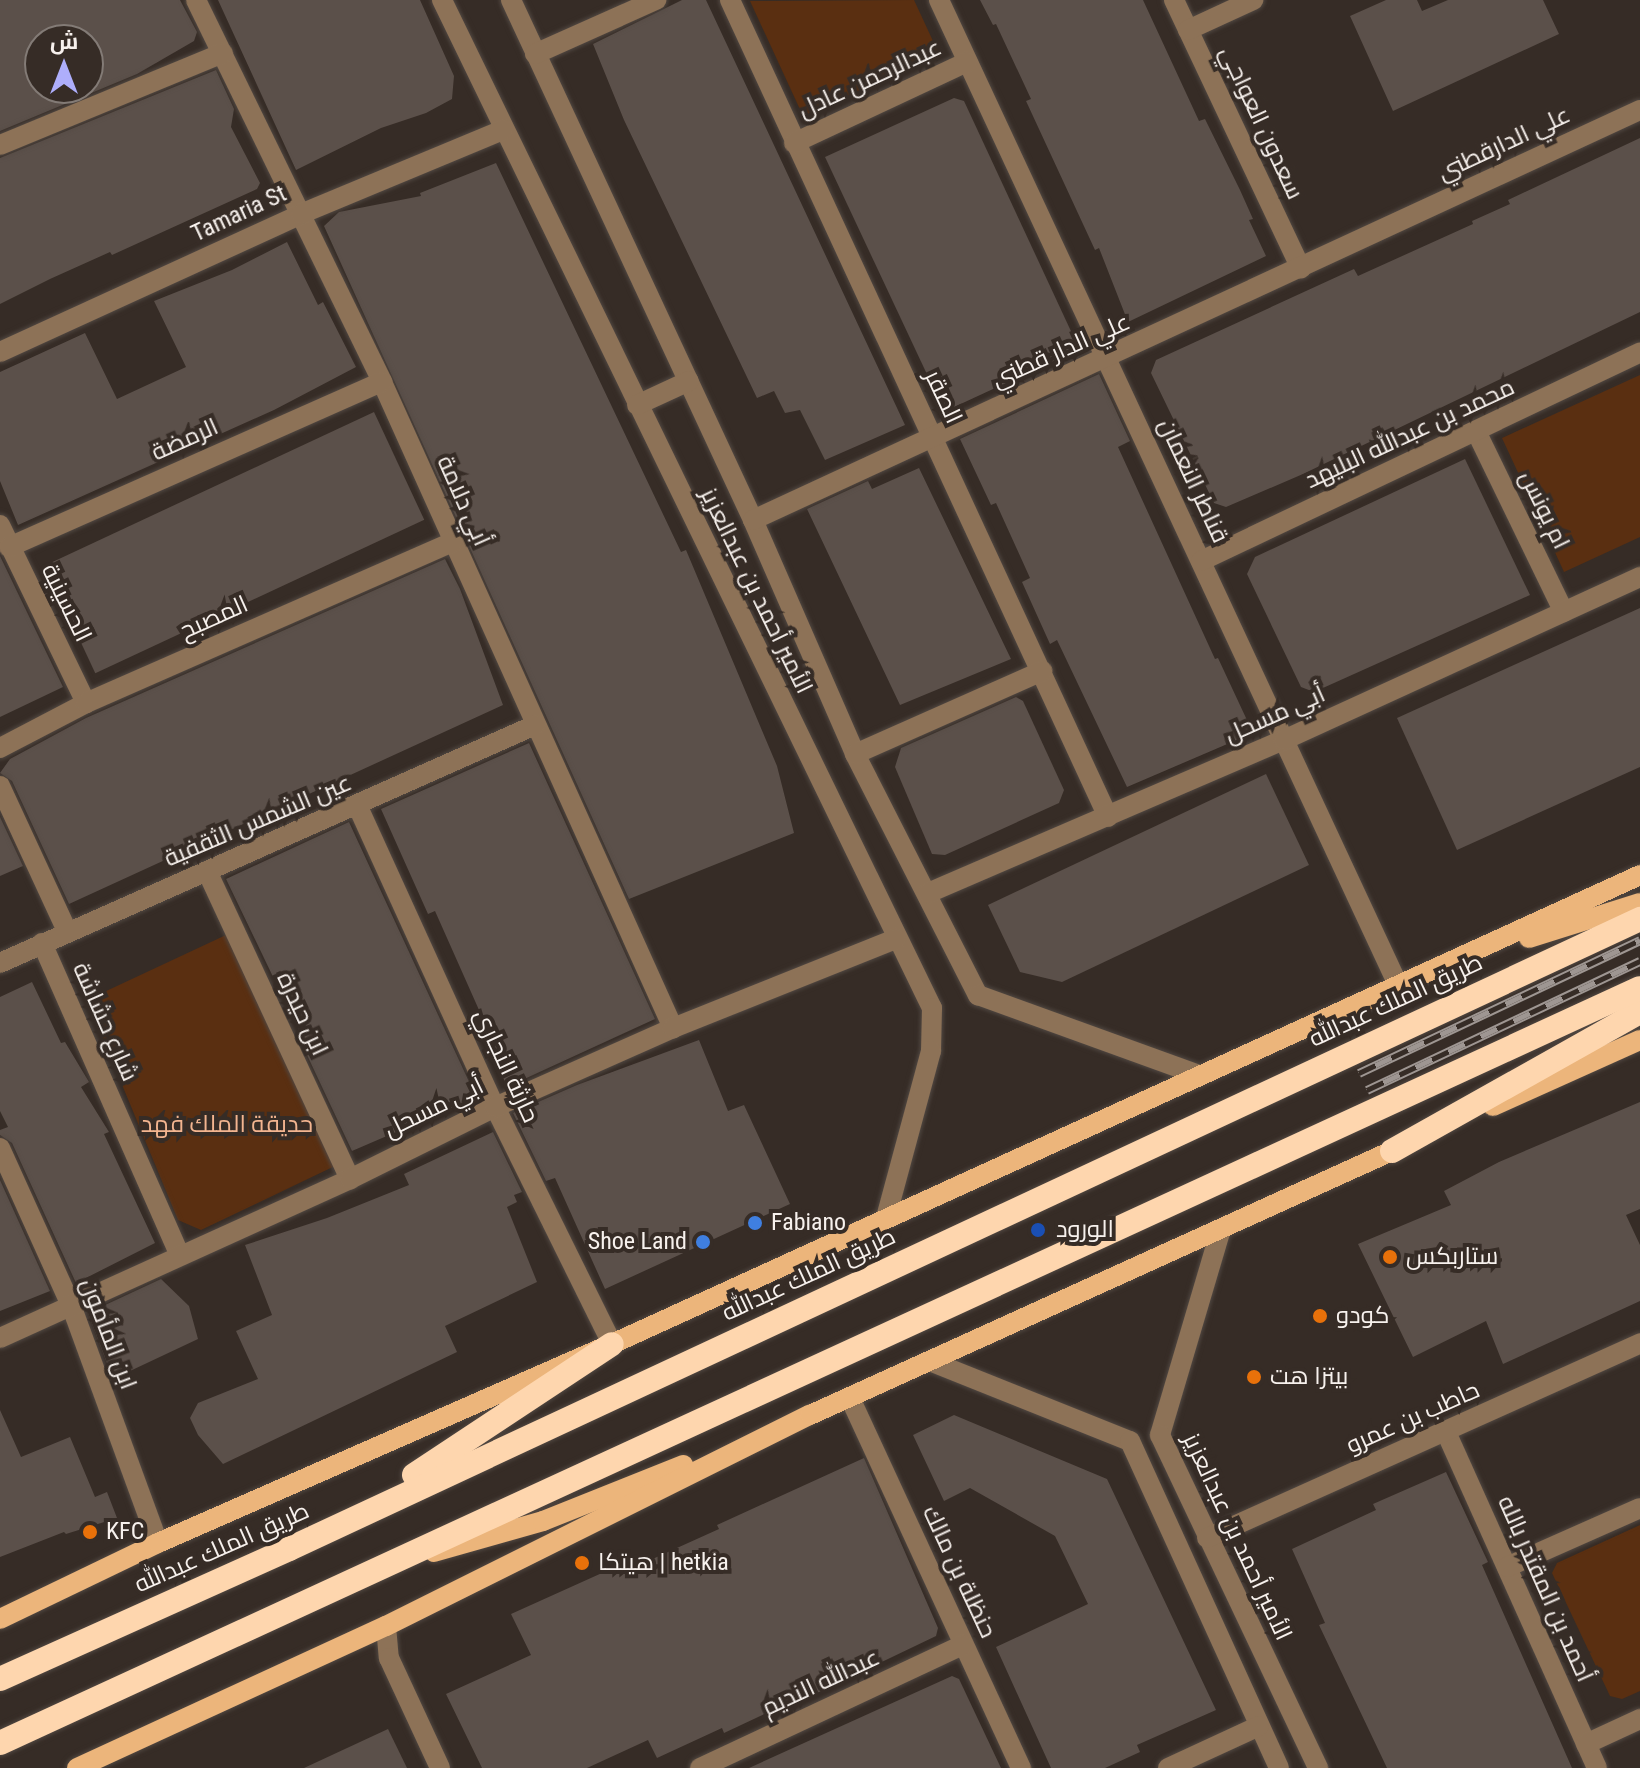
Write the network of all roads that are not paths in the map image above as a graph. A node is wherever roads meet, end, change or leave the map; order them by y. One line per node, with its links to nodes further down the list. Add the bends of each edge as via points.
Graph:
1 (196, 0): 10 (street, أبي دلامة)
2 (442, 0): 14 (street, الأمير أحمد بن عبدالعزيز)
3 (511, 0): 11 (street, الأمير أحمد بن عبدالعزيز)
4 (656, 0): 11 (street)
5 (730, 0): 15 (street, الصقر)
6 (939, 0): 12 (street, قناطر النعمان)
7 (1174, 0): 9 (street, سعدون العواجي)
8 (1253, 0): 9 (street)
9 (1188, 30): 19 (street, سعدون العواجي)
10 (223, 53): 16 (street); 17 (street, أبي دلامة)
11 (535, 54): 23 (street, الأمير أحمد بن عبدالعزيز)
12 (967, 62): 15 (street, عبدالرحمن عادل); 22 (street, قناطر النعمان)
13 (1640, 110): 18 (street, علي الدارقطني)
14 (503, 130): 17 (street, Tamaria St); 25 (street, الأمير أحمد بن عبدالعزيز)
15 (794, 143): 27 (street, الصقر)
16 (0, 145)
17 (301, 214): 20 (street, Tamaria St); 24 (street, أبي دلامة)
18 (1390, 226): 19 (street, علي الدار قطني)
19 (1301, 269): 22 (street, علي الدار قطني)
20 (0, 352)
21 (1640, 353): 26 (street, محمد بن عبدالله البليهد)
22 (1108, 359): 27 (street, علي الدار قطني); 32 (street, قناطر النعمان)
23 (689, 381): 25 (street); 28 (street, الأمير أحمد بن عبدالعزيز)
24 (382, 382): 30 (street, أبي دلامة); 31 (street, الرمضة)
25 (637, 405): 50 (street, الأمير أحمد بن عبدالعزيز)
26 (1476, 431): 32 (street, محمد بن عبدالله البليهد); 34 (street, ام يونس)
27 (933, 436): 28 (street, علي الدار قطني); 35 (street, الصقر)
28 (753, 520): 40 (street, الأمير أحمد بن عبدالعزيز)
29 (0, 525): 31 (street, الحسينية)
30 (452, 542): 36 (street, المصبح); 37 (street, أبي دلامة)
31 (9, 547): 36 (street, الحسينية)
32 (1201, 561): 38 (street, قناطر النعمان)
33 (1640, 577): 34 (street, أبي مسحل)
34 (1564, 612): 38 (street, أبي مسحل)
35 (1042, 671): 40 (street); 43 (street, الصقر)
36 (86, 703): 39 (street, المصبح)
37 (535, 725): 42 (street, عين الشمس الثقفية); 57 (street, أبي دلامة)
38 (1284, 740): 43 (street, أبي مسحل); 54 (street, قناطر النعمان)
39 (0, 748)
40 (855, 754): 46 (street, الأمير أحمد بن عبدالعزيز)
41 (0, 786): 49 (street)
42 (358, 807): 44 (street, عين الشمس الثقفية); 60 (street, حارثة النجاري)
43 (1108, 817): 46 (street, أبي مسحل)
44 (207, 871): 49 (street, عين الشمس الثقفية); 63 (street, ابن حيدرة)
45 (1640, 875): 52 (main road)
46 (928, 893): 59 (street, الأمير أحمد بن عبدالعزيز, via 978,995)
47 (1640, 903): 52 (main road)
48 (1640, 919): 78 (highway, طريق الملك عبدالله)
49 (67, 931): 51 (street, عين الشمس الثقفية)
50 (896, 939): 57 (street, أبي مسحل); 64 (street, الأمير أحمد بن عبدالعزيز, via 932,1008 931,1051)
51 (42, 943): 53 (street, عين الشمس الثقفية); 66 (street, شارع حشاشة)
52 (1451, 962): 54 (main road)
53 (0, 963)
54 (1398, 985): 59 (main road)
55 (1640, 988): 79 (highway)
56 (1640, 1012): 62 (highway)
57 (673, 1028): 60 (street, أبي مسحل)
58 (1640, 1040): 62 (main road)
59 (1199, 1075): 64 (main road)
60 (495, 1107): 63 (street, أبي مسحل); 70 (street, حارثة النجاري)
61 (0, 1148): 67 (street, ابن المأمون)
62 (1392, 1151): 65 (main road)
63 (350, 1179): 66 (street, أبي مسحل)
64 (886, 1218): 70 (main road)
65 (1221, 1229): 71 (main road); 76 (street, الأمير أحمد بن عبدالعزيز, via 1160,1435)
66 (179, 1254): 67 (street, أبي مسحل)
67 (71, 1305): 68 (street, أبي مسحل); 77 (street, ابن المأمون)
68 (0, 1338)
69 (1640, 1343): 74 (street, حاطب بن عمرو)
70 (612, 1344): 77 (main road); 78 (highway, via 446,1457)
71 (932, 1362): 72 (main road); 86 (street, via 1130,1441)
72 (850, 1398): 73 (main road); 83 (street, حنظلة بن مالك)
73 (810, 1415): 79 (main road, via 543,1521); 82 (main road)
74 (1446, 1432): 76 (street, حاطب بن عمرو); 80 (street, أحمد بن المقتدر بالله)
75 (1640, 1508): 80 (street)
76 (1207, 1538): 95 (street, الأمير أحمد بن عبدالعزيز)
77 (158, 1543): 81 (main road)
78 (289, 1549): 84 (highway, طريق الملك عبدالله)
79 (388, 1565): 87 (highway)
80 (1507, 1567): 88 (street, أحمد بن المقتدر بالله)
81 (0, 1619)
82 (386, 1626): 89 (main road); 90 (street, via 389,1658)
83 (963, 1645): 91 (street, عبدالله النديم); 92 (street, حنظلة بن مالك)
84 (0, 1679)
85 (1640, 1719): 88 (street)
86 (1259, 1726): 93 (street); 94 (street)
87 (0, 1743)
88 (1586, 1744): 96 (street, أحمد بن المقتدر بالله)
89 (77, 1768)
90 (440, 1768)
91 (700, 1768)
92 (1021, 1768)
93 (1168, 1768)
94 (1279, 1768)
95 (1318, 1768)
96 (1597, 1768)

